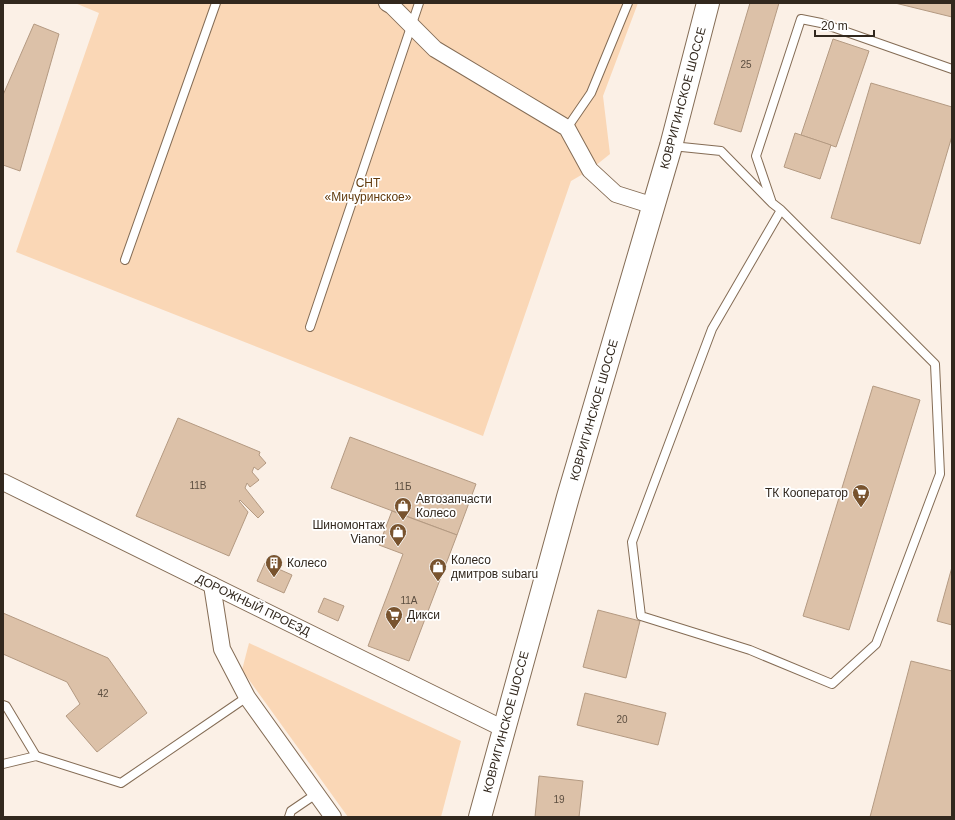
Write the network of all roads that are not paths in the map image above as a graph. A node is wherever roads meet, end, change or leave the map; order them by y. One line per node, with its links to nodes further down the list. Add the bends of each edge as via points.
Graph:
1 (216, 3): 13 (lane)
2 (387, 3): 6 (street)
3 (419, 3): 6 (lane)
4 (628, 3): 8 (lane, via 591,93)
5 (708, 3): 9 (main road, КОВРИГИНСКОЕ ШОССЕ)
6 (411, 25): 8 (street, via 435,49); 14 (lane)
7 (952, 70): 10 (lane, via 821,23 802,20 756,156)
8 (567, 128): 11 (street, via 590,170 616,194)
9 (671, 146): 10 (lane, via 721,151); 11 (main road, КОВРИГИНСКОЕ ШОССЕ)
10 (772, 203): 12 (lane)
11 (654, 206): 19 (main road, КОВРИГИНСКОЕ ШОССЕ, via 568,497)
12 (781, 210): 12 (lane, via 712,329 632,542 641,616 750,650 832,684 876,644 940,474 935,364)
13 (125, 260)
14 (310, 327)
15 (3, 482): 16 (street, ДОРОЖНЫЙ ПРОЕЗД)
16 (212, 585): 17 (street, via 222,649); 19 (street, ДОРОЖНЫЙ ПРОЕЗД)
17 (247, 697): 20 (lane, via 121,783); 22 (street)
18 (3, 705): 20 (lane)
19 (504, 729): 25 (main road, КОВРИГИНСКОЕ ШОССЕ)
20 (36, 756): 21 (lane)
21 (3, 764)
22 (316, 794): 23 (lane, via 291,811); 24 (street)
23 (288, 817)
24 (333, 817)
25 (480, 817)

